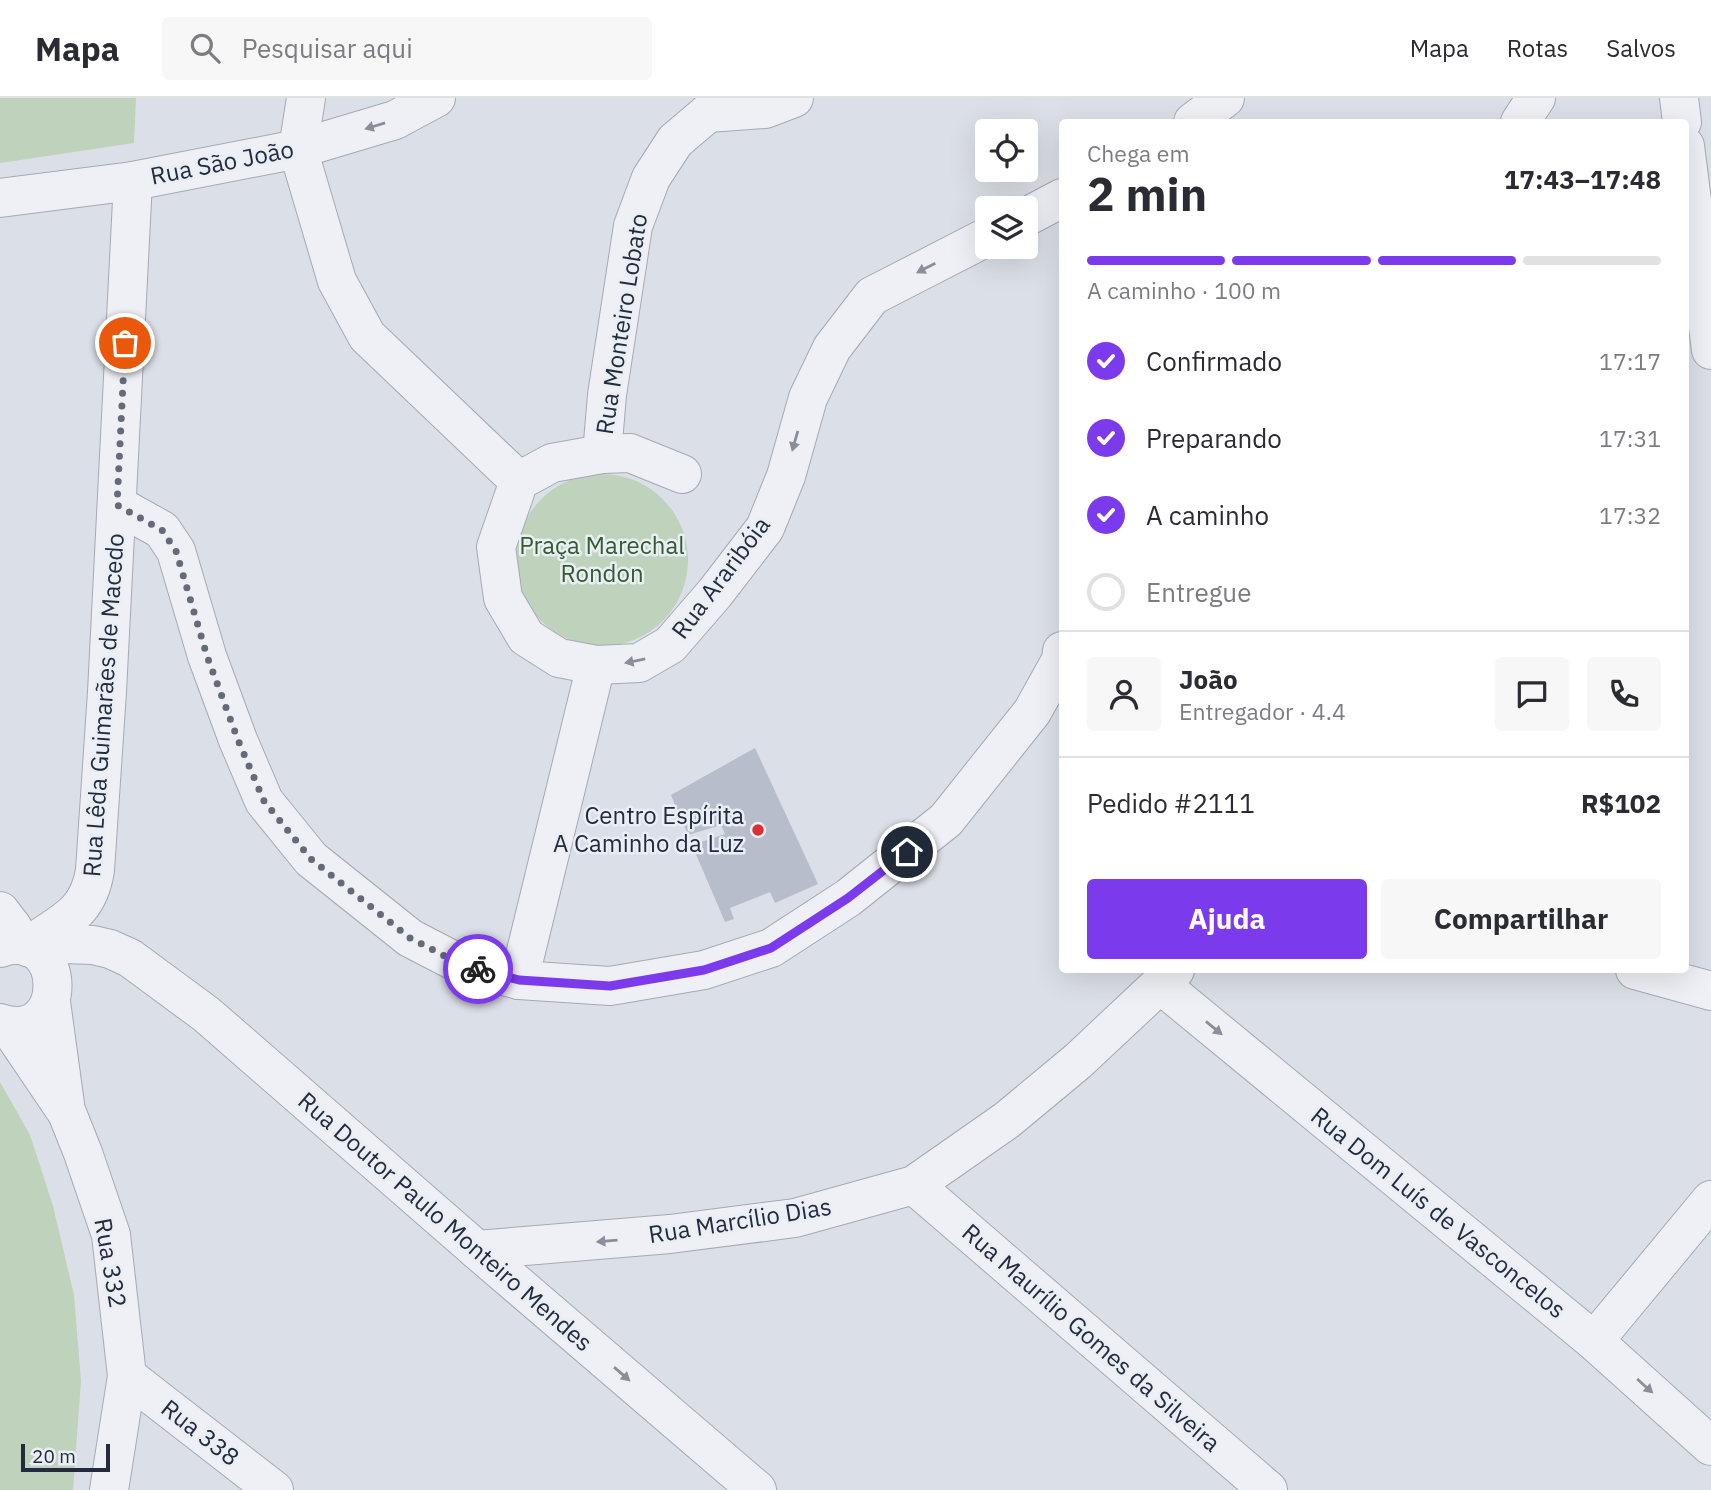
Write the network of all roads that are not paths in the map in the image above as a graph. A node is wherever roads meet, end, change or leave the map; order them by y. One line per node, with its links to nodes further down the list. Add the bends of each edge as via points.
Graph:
1 (306, 98): 11 (street)
2 (436, 98): 11 (street, Rua São João, one-way to 11, via 395,120)
3 (794, 98): 7 (street, via 765,109)
4 (1225, 98): 8 (street)
5 (1536, 98): 9 (street)
6 (1679, 98): 10 (street)
7 (701, 106): 19 (street, Rua Monteiro Lobato, via 652,178 633,226)
8 (1197, 119)
9 (1522, 119)
10 (1682, 119)
11 (298, 149): 13 (street, Rua São João); 21 (street, via 337,281 367,336)
12 (1689, 177): 18 (street)
13 (133, 181): 14 (street, Rua São João); 22 (street, Rua Lêda Guimarães de Macedo)
14 (0, 198)
15 (1059, 200): 16 (street)
16 (1038, 211)
17 (975, 243): 24 (street, Rua Araribóia, one-way to 24, via 872,296 832,348 807,398 786,476 765,528 670,645 639,663)
18 (1711, 350)
19 (602, 454): 20 (street, via 630,453); 21 (street, via 552,463)
20 (682, 474)
21 (519, 481): 24 (street, Rua Araribóia, via 496,547 503,598 526,637 559,658)
22 (117, 505): 26 (street, Rua Lêda Guimarães de Macedo, via 92,888 78,912); 30 (street, via 162,530 176,551 207,656 264,801 311,859 410,938 464,966)
23 (1059, 664): 30 (street, via 1032,712 946,820 848,898 771,948 704,970 610,986)
24 (596, 665): 30 (street)
25 (0, 911): 26 (street, Rua 332, via 13,928)
26 (19, 947): 27 (street, Rua Doutor Paulo Monteiro Mendes, via 93,945); 32 (street, Rua 332, via 49,965 54,977)
27 (130, 958): 32 (street, via 106,959); 37 (street, Rua Doutor Paulo Monteiro Mendes, via 206,1014)
28 (1645, 973): 31 (street)
29 (1168, 977): 35 (street, Rua Marcílio Dias, via 1007,1120); 38 (street, Rua Dom Luís de Vasconcelos, one-way to 38)
30 (519, 980)
31 (1711, 991)
32 (52, 996): 33 (street, via 34,1021); 34 (street, Rua 332)
33 (4, 1024): 34 (street, Rua 332)
34 (66, 1113): 39 (street, Rua 332, via 111,1236)
35 (914, 1185): 37 (street, Rua Marcílio Dias, one-way to 37, via 796,1217 670,1234); 44 (street, Rua Maurílio Gomes da Silveira)
36 (1711, 1200): 38 (street)
37 (477, 1250): 43 (street, Rua Doutor Paulo Monteiro Mendes, one-way to 43)
38 (1594, 1341): 40 (street, Rua Dom Luís de Vasconcelos, one-way to 40)
39 (127, 1376): 41 (street, Rua 332); 42 (street, Rua 338)
40 (1711, 1446)
41 (109, 1490)
42 (274, 1490)
43 (757, 1490)
44 (1268, 1490)

